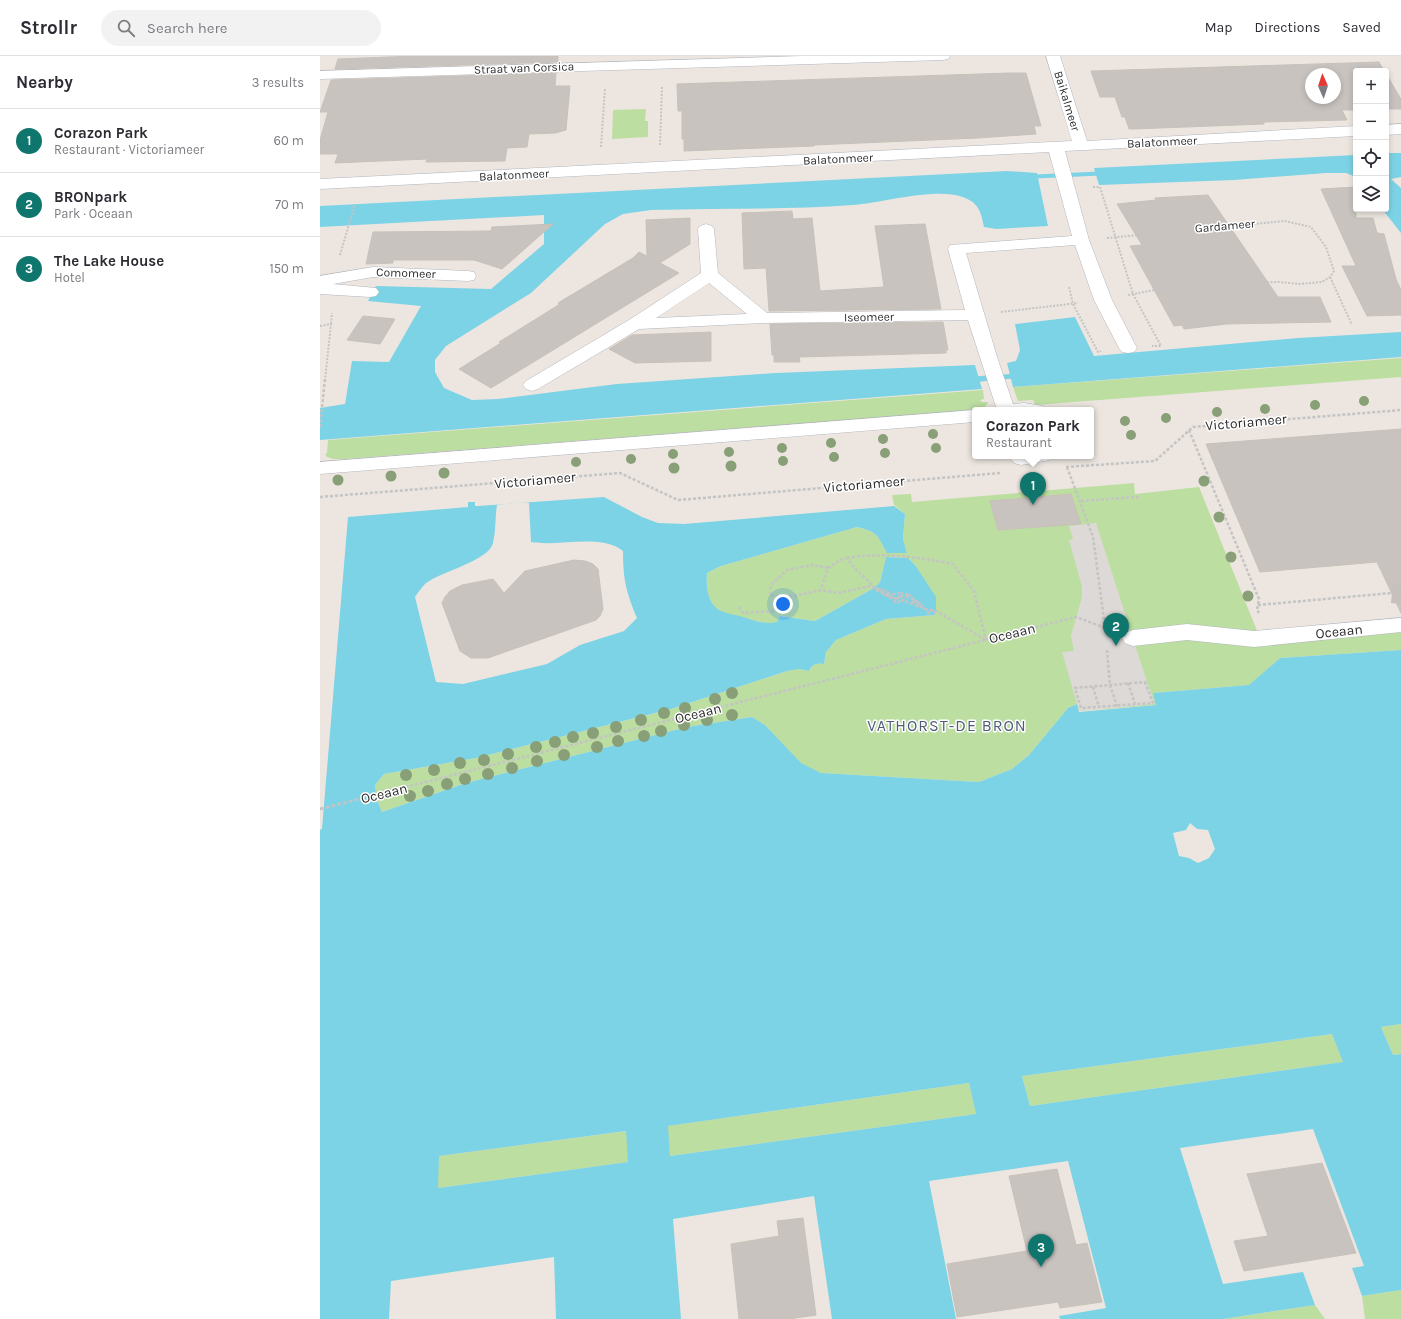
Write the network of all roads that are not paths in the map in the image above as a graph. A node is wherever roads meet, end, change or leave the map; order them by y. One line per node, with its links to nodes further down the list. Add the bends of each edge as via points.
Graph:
1 (943, 56): 3 (street, Straat van Corsica)
2 (1053, 56): 7 (street, Baikalmeer)
3 (320, 75)
4 (1401, 129): 5 (street)
5 (1389, 130)
6 (1353, 132): 7 (street, Balatonmeer)
7 (1081, 146): 8 (street, Balatonmeer)
8 (1058, 155): 9 (street, Balatonmeer, via 659,168); 11 (street)
9 (320, 184)
10 (706, 229): 12 (street)
11 (1081, 240): 17 (street, via 956,249); 20 (street, via 1103,300)
12 (710, 275): 18 (street); 19 (street, Iseomeer)
13 (468, 276): 14 (street, Comomeer, via 373,272)
14 (320, 281)
15 (320, 290): 16 (street)
16 (370, 292)
17 (975, 315): 18 (street, Iseomeer); 22 (street)
18 (763, 318): 19 (street, Iseomeer)
19 (635, 324): 21 (street, Iseomeer)
20 (1128, 348)
21 (532, 385)
22 (1005, 407)
23 (972, 416): 26 (street, Victoriameer)
24 (1032, 459): 25 (street)
25 (1022, 462)
26 (320, 468)
27 (1401, 625): 28 (street, Oceaan, via 1254,639 1187,632)
28 (1133, 638)

